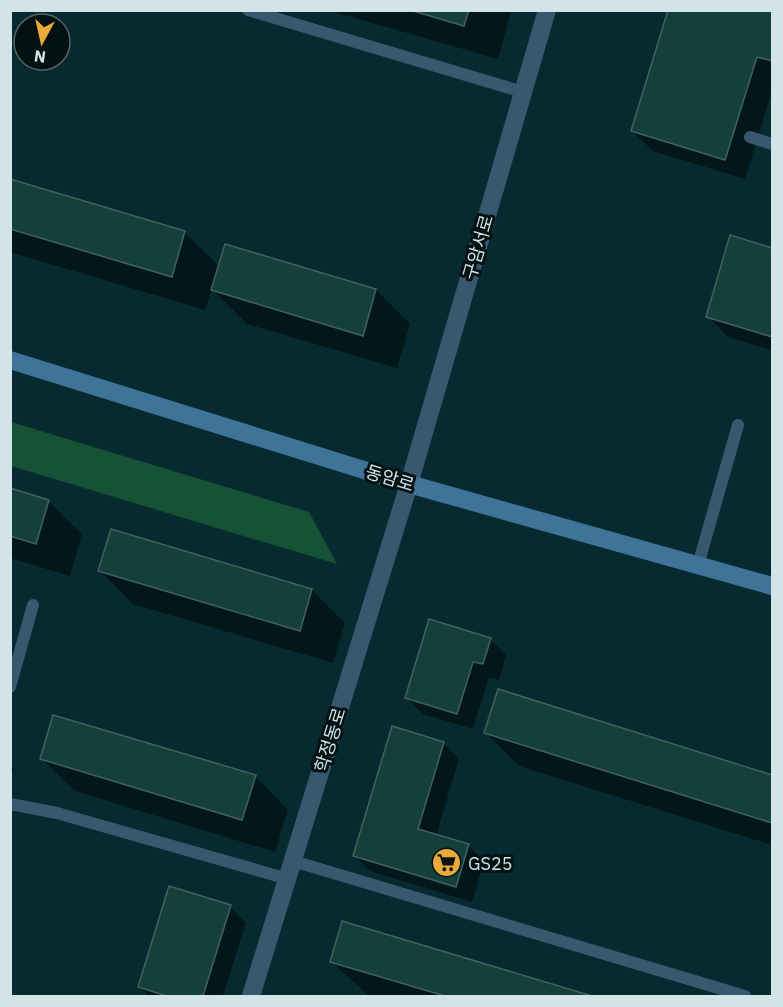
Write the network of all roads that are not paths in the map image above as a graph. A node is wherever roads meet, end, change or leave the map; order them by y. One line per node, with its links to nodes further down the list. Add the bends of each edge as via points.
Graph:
1 (248, 10): 3 (lane)
2 (547, 10): 3 (street, 구암서로)
3 (523, 92): 8 (street, 구암서로)
4 (750, 137): 5 (lane)
5 (772, 144)
6 (10, 360): 8 (main road, 동암로)
7 (738, 425): 9 (lane)
8 (409, 484): 9 (main road, 동암로); 14 (street, 학정동로)
9 (698, 565): 10 (main road, 동암로)
10 (772, 586)
11 (33, 605): 12 (lane)
12 (10, 687)
13 (10, 804): 15 (lane, via 57,813)
14 (293, 861): 15 (street, 학정동로); 17 (lane)
15 (288, 879): 16 (street, 학정동로)
16 (251, 996)
17 (745, 996)

